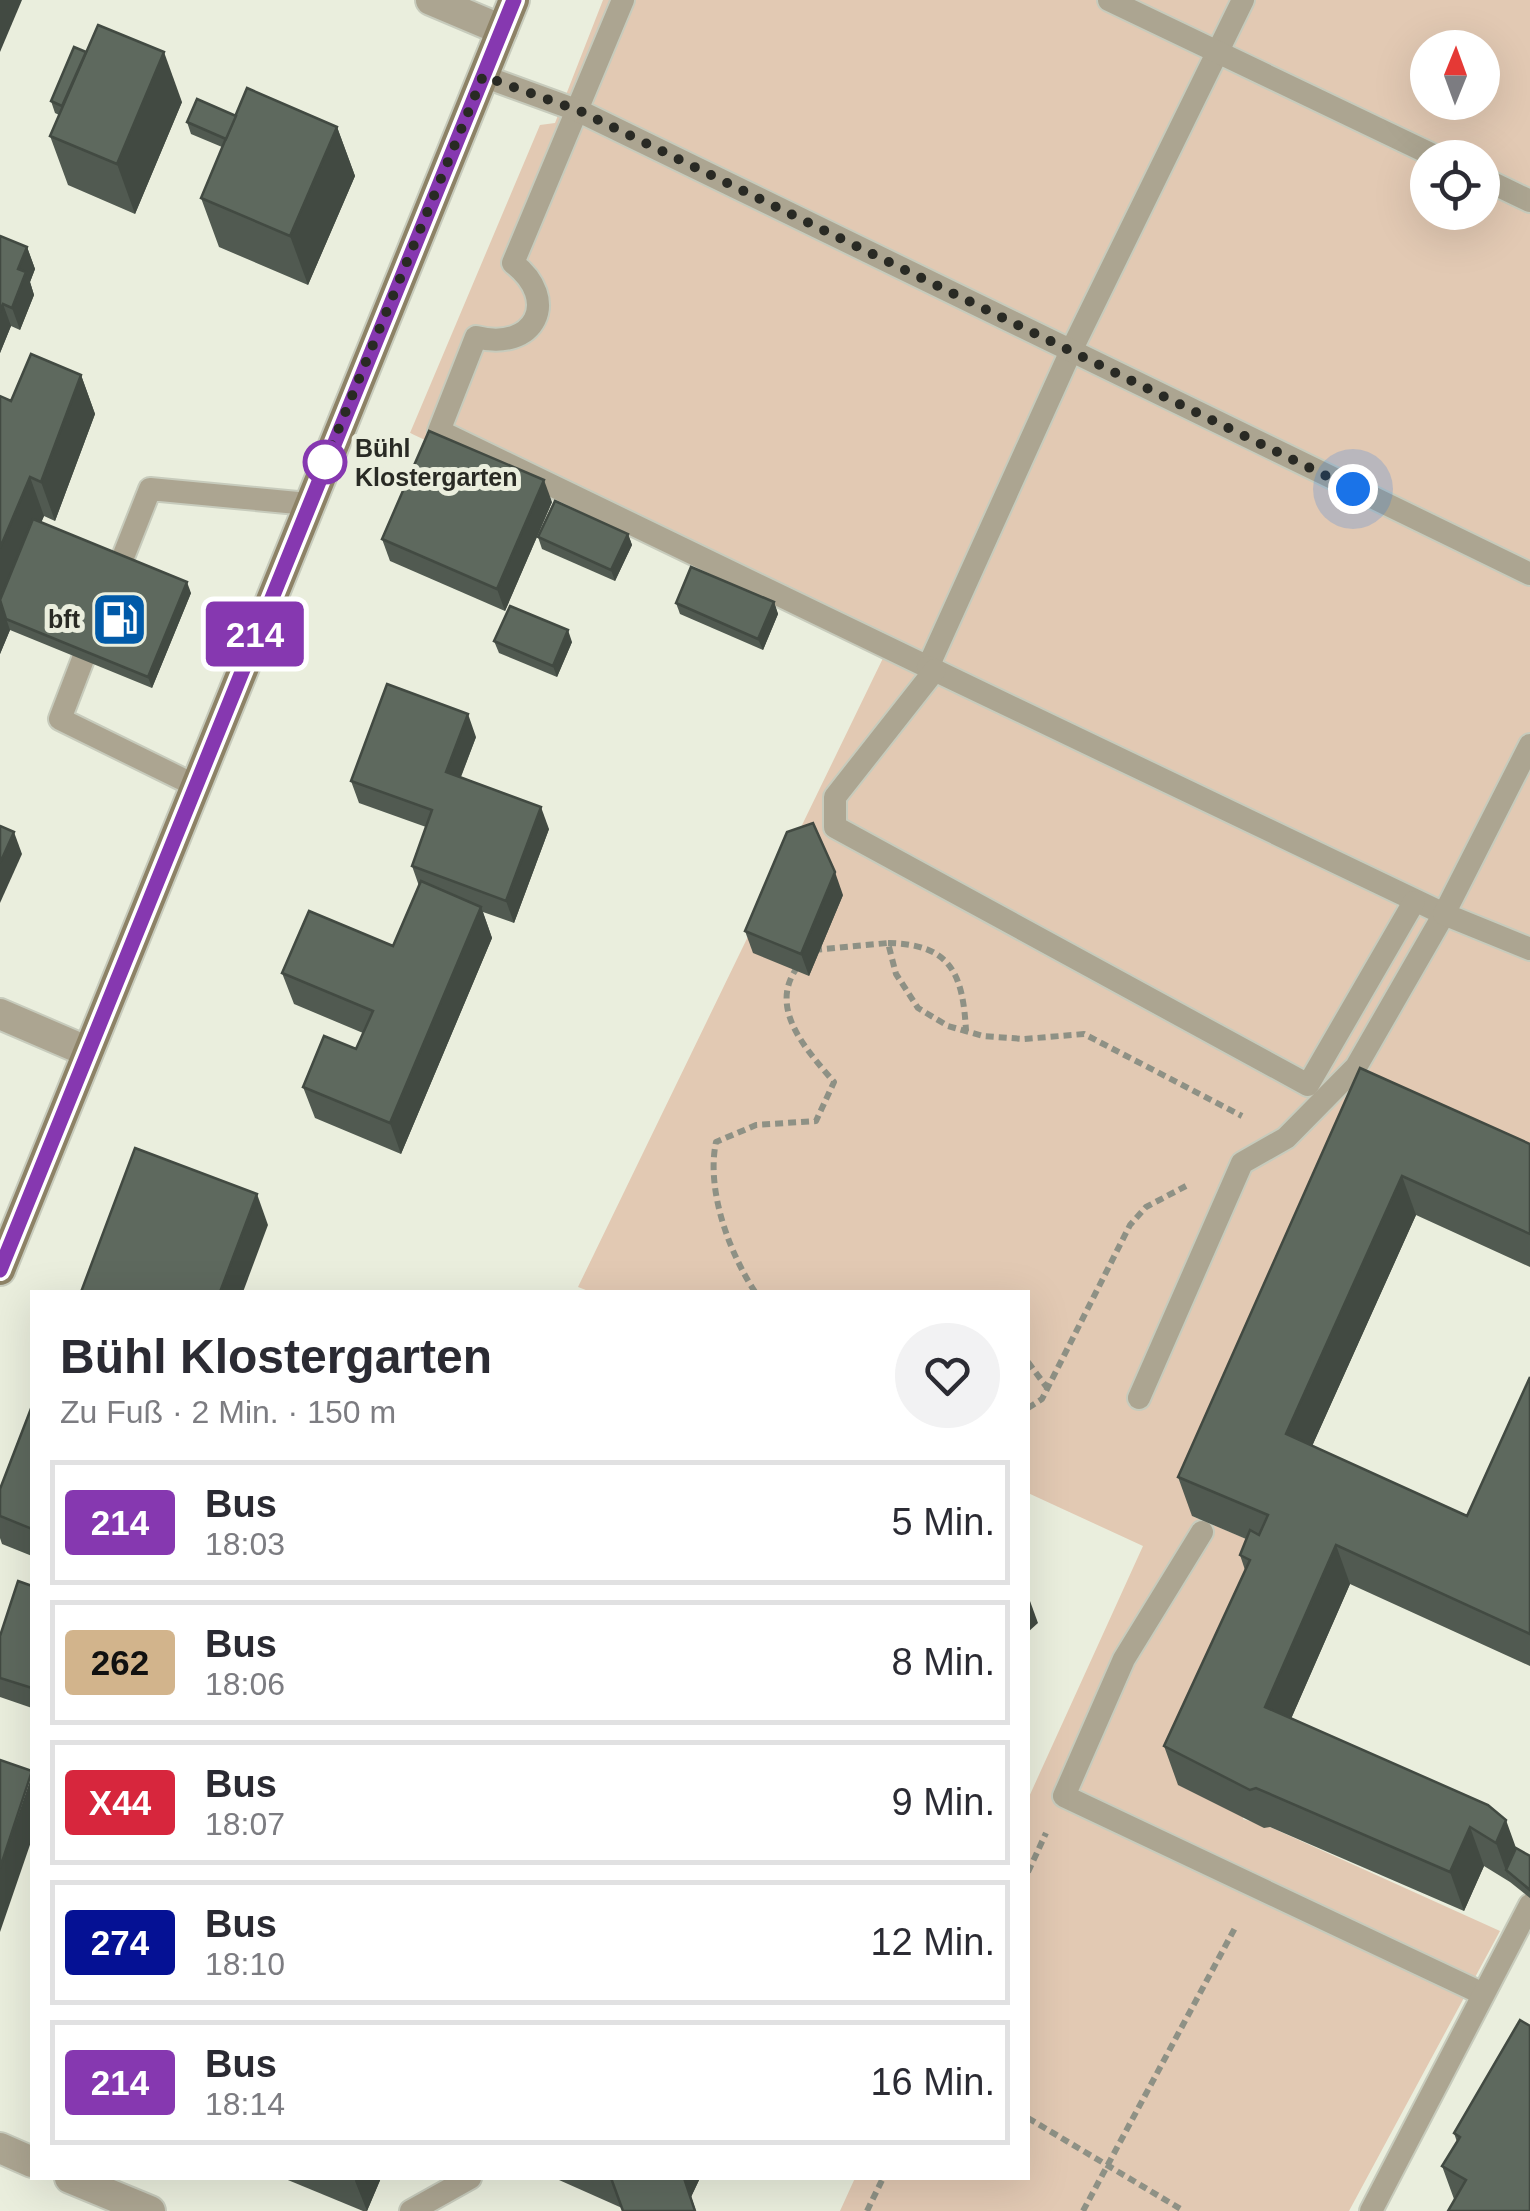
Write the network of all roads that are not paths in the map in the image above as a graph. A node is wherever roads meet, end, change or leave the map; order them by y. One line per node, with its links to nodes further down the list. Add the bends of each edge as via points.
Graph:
1 (431, 0): 6 (street)
2 (514, 0): 6 (street)
3 (623, 0): 9 (lane)
4 (1110, 0): 7 (lane)
5 (1243, 0): 7 (lane)
6 (502, 30): 8 (street)
7 (1218, 52): 10 (lane); 13 (lane)
8 (483, 76): 9 (lane); 14 (street)
9 (580, 111): 13 (lane); 16 (lane, via 514,263 530,276 537,318 527,333 510,340 476,337 439,431)
10 (1410, 144)
11 (1500, 187): 12 (lane)
12 (1530, 201)
13 (1070, 353): 15 (lane); 16 (lane)
14 (308, 504): 18 (street); 18 (lane, via 150,489 60,719)
15 (1530, 574)
16 (932, 669): 19 (lane); 19 (lane, via 835,797 835,827 1308,1085)
17 (1530, 745): 20 (lane)
18 (194, 784): 23 (street)
19 (1414, 902): 20 (lane)
20 (1444, 914): 21 (lane); 25 (lane, via 1356,1067 1286,1138 1242,1163)
21 (1530, 949)
22 (0, 1014): 23 (street)
23 (86, 1051): 24 (street)
24 (0, 1270)
25 (1139, 1398)
26 (1202, 1532): 28 (lane, via 1124,1659 1064,1796)
27 (1530, 1905): 28 (lane)
28 (1481, 1993): 35 (lane)
29 (0, 2148): 30 (street)
30 (30, 2161)
31 (75, 2180): 33 (street)
32 (466, 2180): 34 (lane)
33 (150, 2211)
34 (411, 2211)
35 (1371, 2211)

